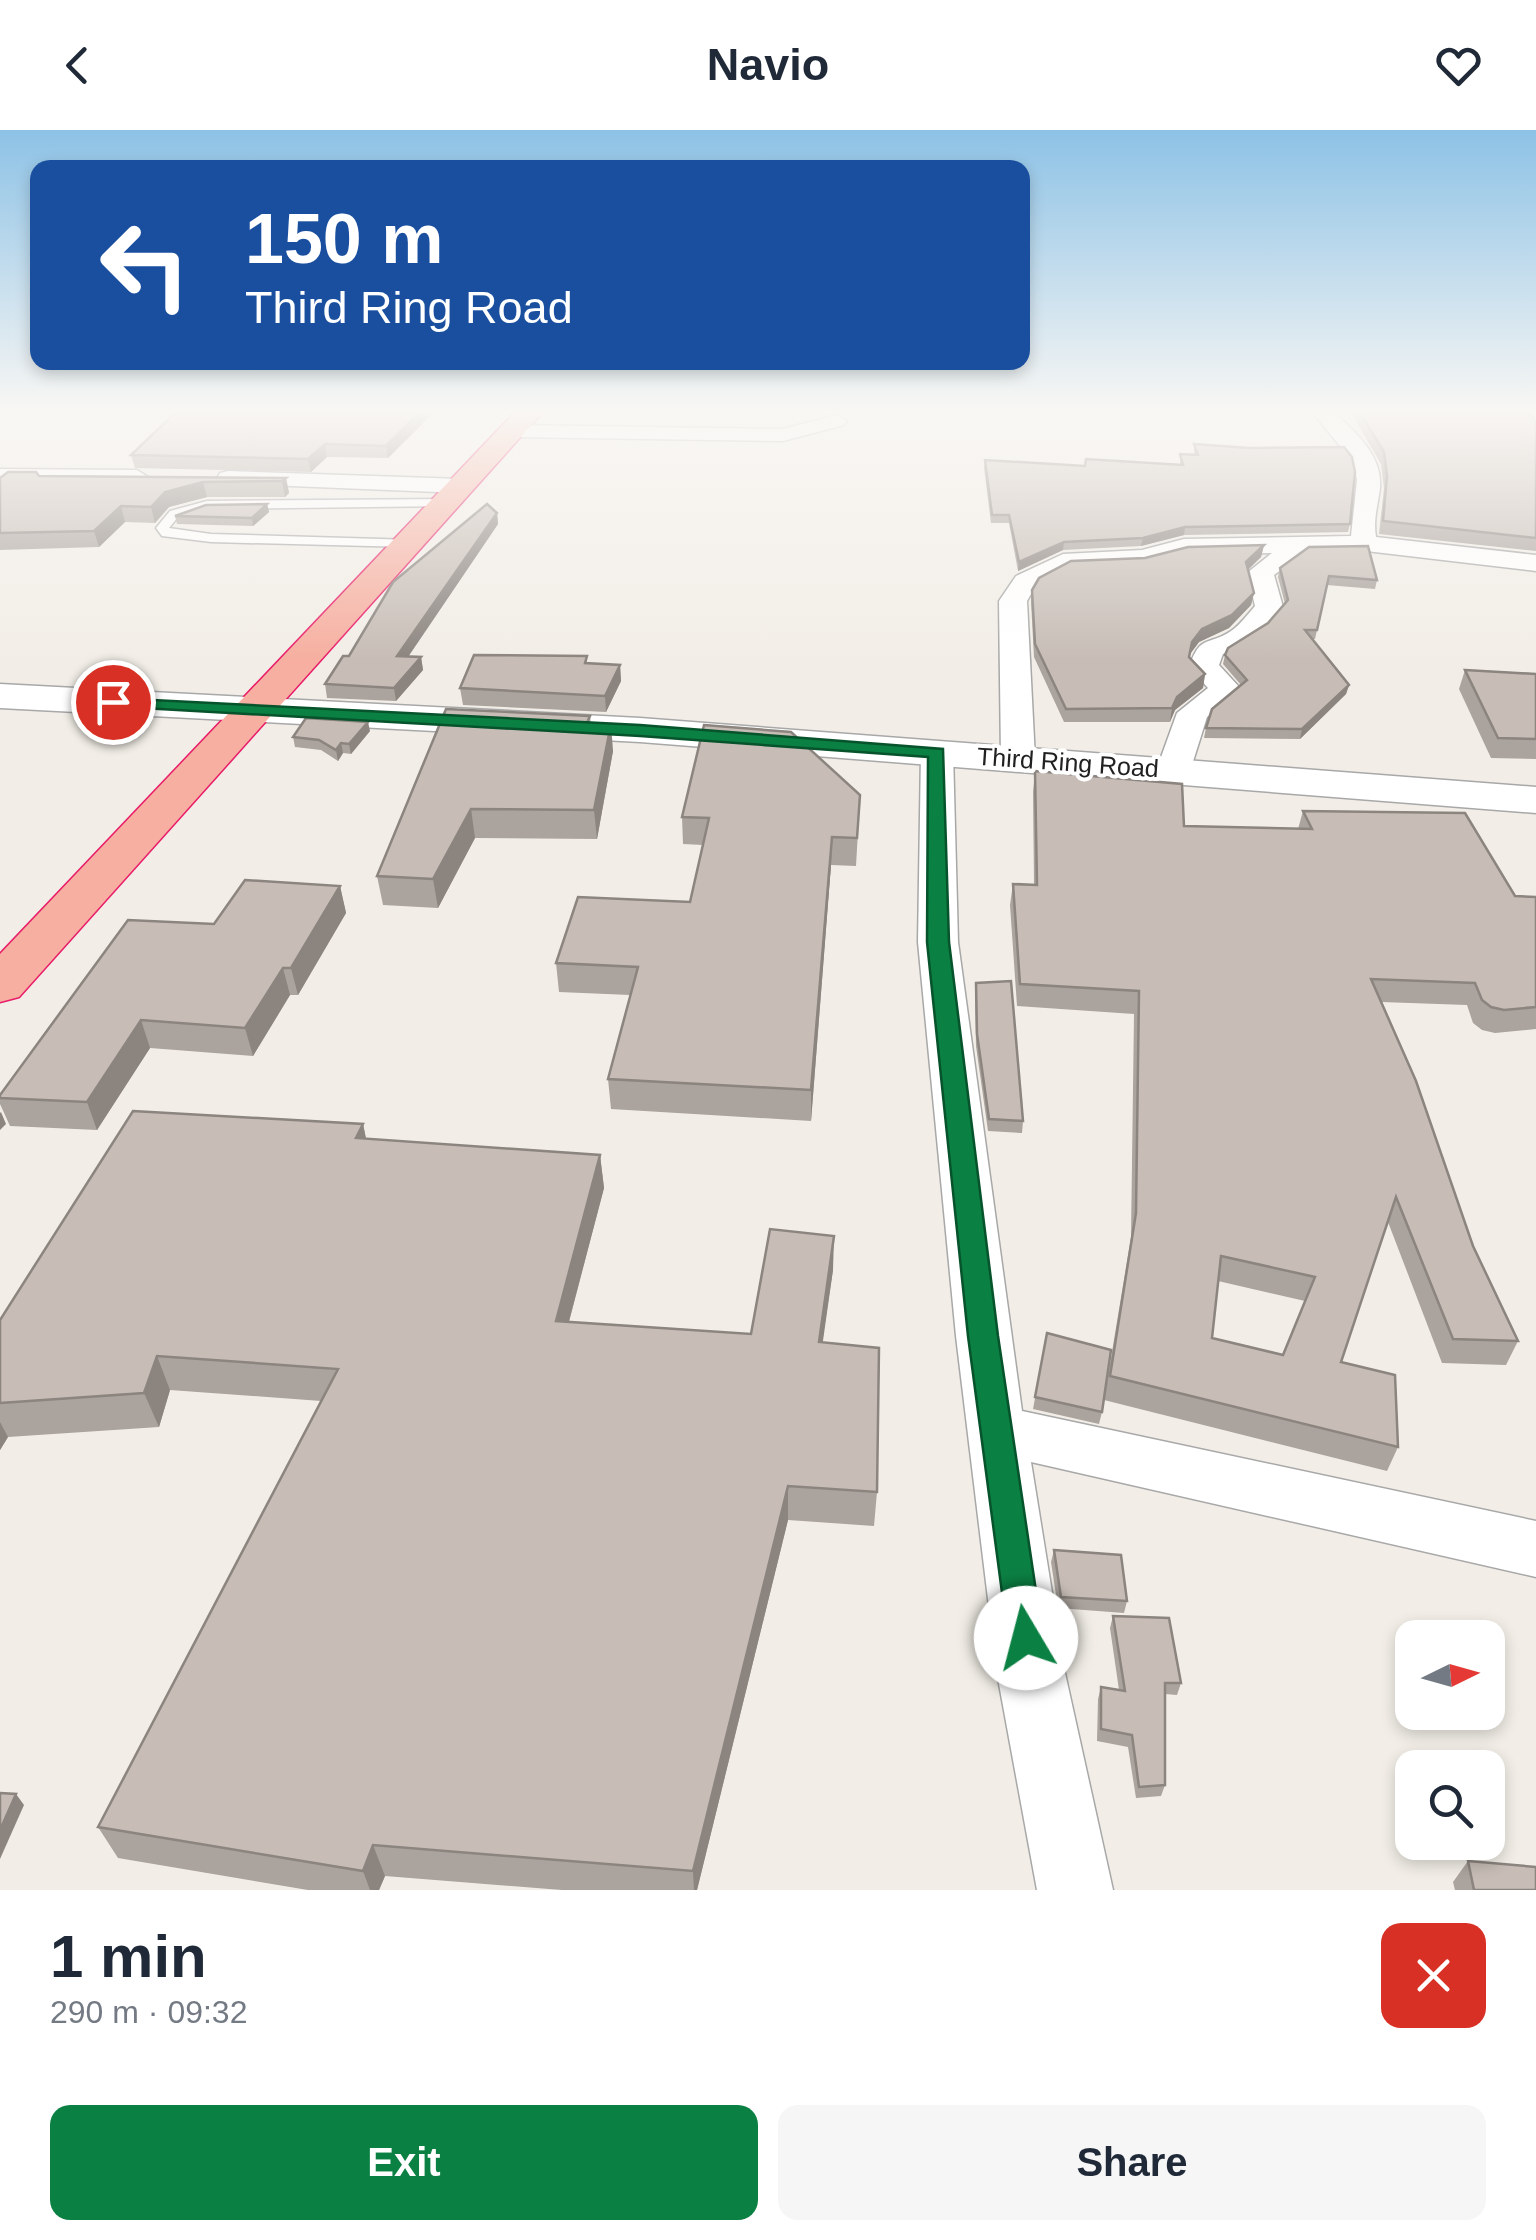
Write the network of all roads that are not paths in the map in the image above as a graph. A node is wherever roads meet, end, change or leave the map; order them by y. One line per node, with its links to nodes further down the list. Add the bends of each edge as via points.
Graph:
1 (452, 495): 4 (lane)
2 (454, 495): 8 (highway)
3 (1364, 495): 9 (street, via 1359,529)
4 (312, 503): 5 (lane); 7 (lane, via 207,506 174,514 162,528 182,536)
5 (302, 516)
6 (292, 528): 7 (lane)
7 (281, 540): 8 (lane)
8 (410, 543): 13 (highway)
9 (1366, 543): 10 (street); 11 (street)
10 (1296, 547): 15 (street, via 1184,547 1143,558 1063,562 1025,582 1012,615); 16 (street, via 1260,573 1268,606 1242,636 1210,649 1204,667 1226,689 1193,713)
11 (1536, 562)
12 (0, 696): 13 (street, Third Ring Road)
13 (254, 711): 14 (street, Third Ring Road); 18 (highway)
14 (937, 752): 15 (street, Third Ring Road); 19 (street, via 938,942)
15 (1018, 759): 16 (street, Third Ring Road)
16 (1173, 770): 17 (street, Third Ring Road)
17 (1536, 800)
18 (0, 986)
19 (996, 1430): 20 (street); 21 (street, via 1030,1673)
20 (1536, 1548)
21 (1075, 1890)

